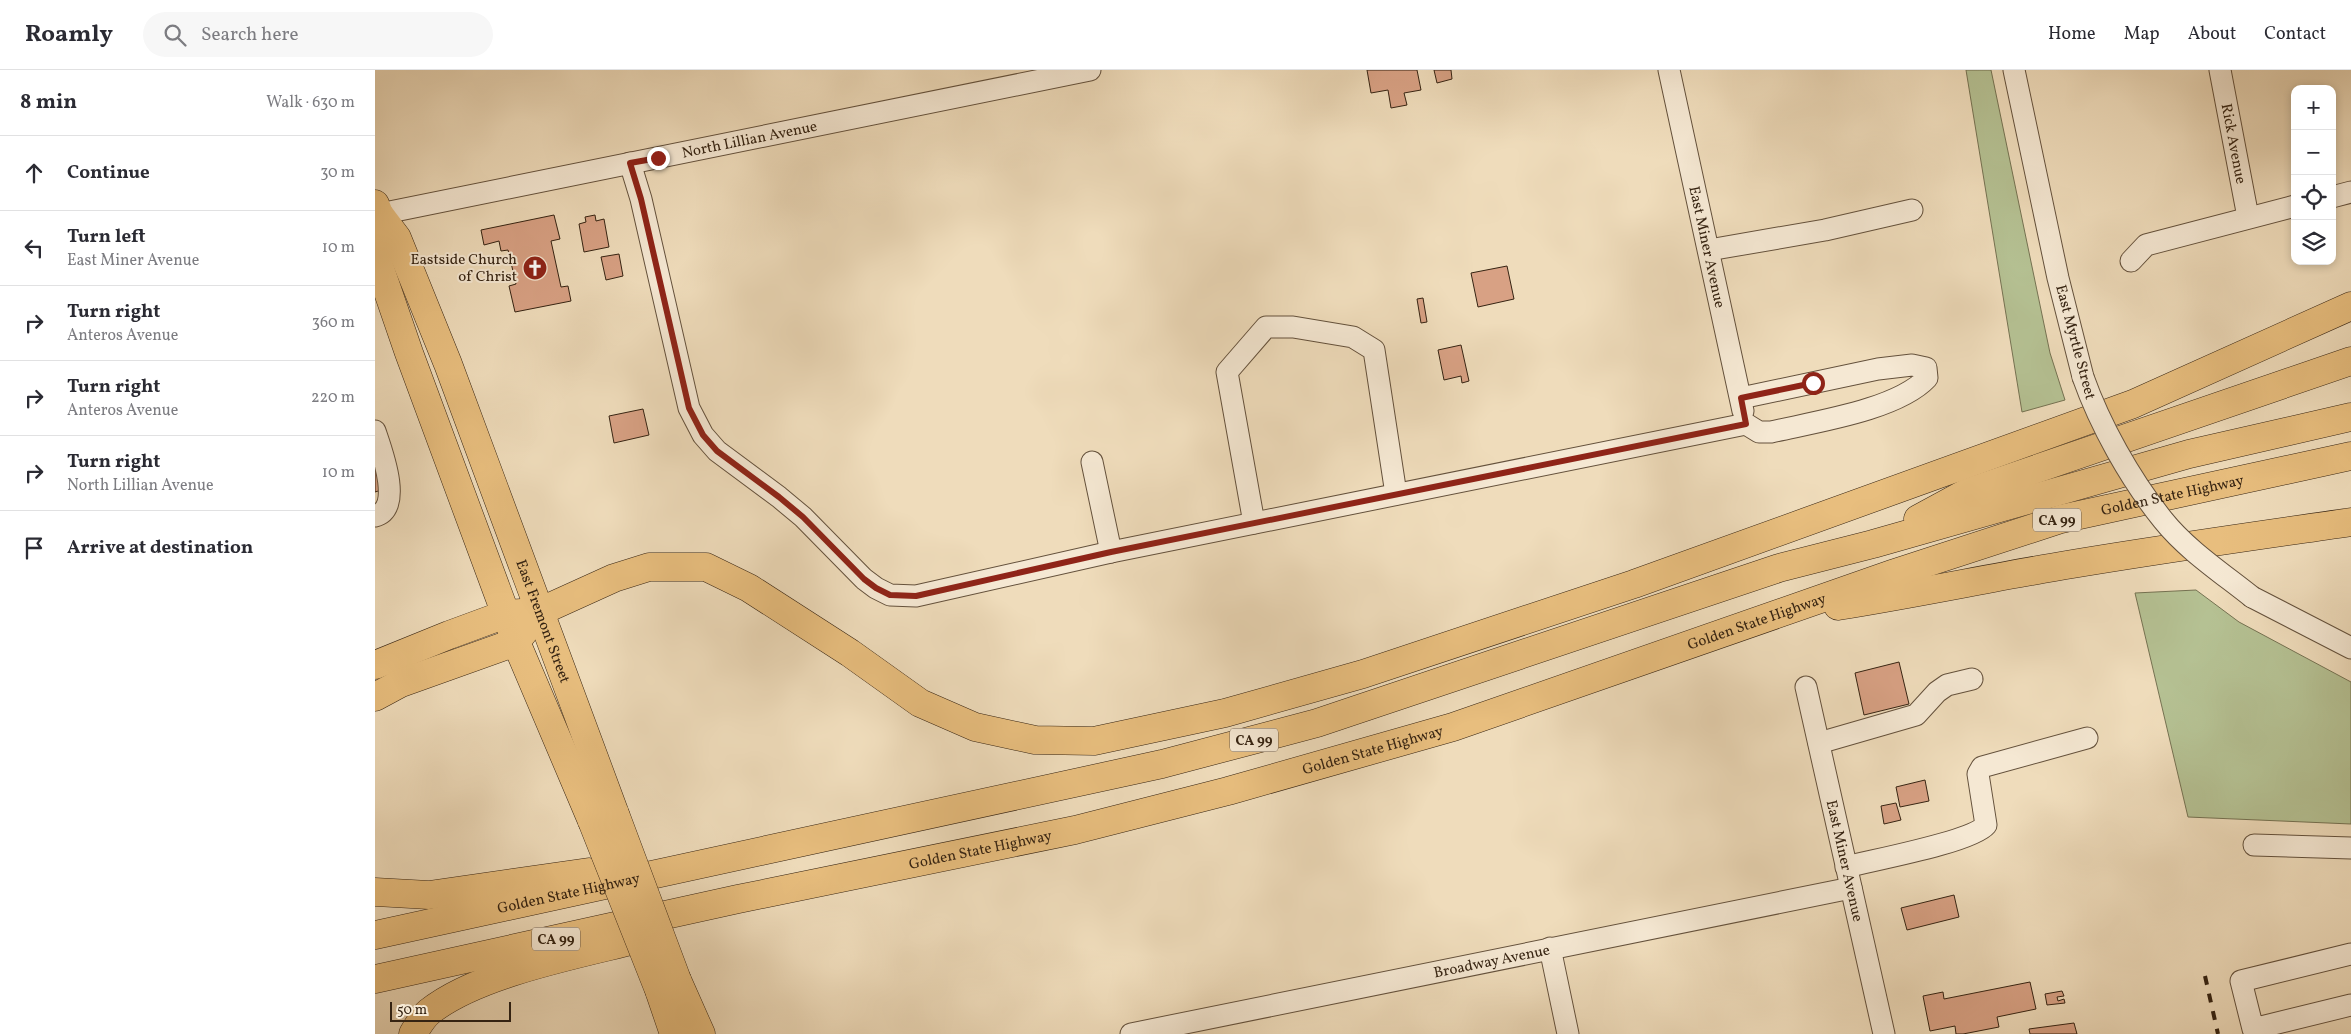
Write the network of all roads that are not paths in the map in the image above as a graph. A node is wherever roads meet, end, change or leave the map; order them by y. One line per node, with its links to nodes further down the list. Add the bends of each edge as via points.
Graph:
1 (1090, 70): 5 (street, North Lillian Avenue)
2 (1669, 70): 13 (street, East Miner Avenue)
3 (2015, 70): 33 (street, East Myrtle Street, bridge, via 2058,278 2083,377 2094,408 2111,438 2145,495 2164,520 2199,554 2252,597)
4 (2220, 70): 12 (street, Rick Avenue)
5 (1020, 77): 6 (street, North Lillian Avenue)
6 (630, 163): 11 (street, North Lillian Avenue); 28 (street, via 689,408 697,426 717,451 803,517 864,579 890,595 916,596)
7 (2351, 192): 8 (street)
8 (2336, 196)
9 (2291, 207): 12 (street)
10 (1912, 210): 13 (street, via 1825,230)
11 (376, 211): 29 (main road, East Fremont Street, via 397,238 448,364); 30 (main road, East Fremont Street, via 377,260)
12 (2248, 217): 14 (street, via 2146,244)
13 (1709, 250): 17 (street, East Miner Avenue)
14 (2131, 262)
15 (2351, 306): 29 (main road, via 2133,404 1634,584 1345,679 1225,714 1094,741 1035,740 975,727 920,703 758,593 706,568 649,567 614,578)
16 (2351, 361): 27 (main road, via 1966,493)
17 (1741, 398): 19 (street, East Miner Avenue); 19 (street, via 1878,369 1912,365 1926,368 1927,378 1918,388 1872,408 1771,432 1759,432)
18 (2351, 417): 27 (main road, Golden State Highway / CA 99, via 2189,454)
19 (1746, 424): 23 (street)
20 (375, 430): 24 (street, via 390,490 387,508)
21 (2351, 456): 31 (main road, Golden State Highway / CA 99, via 2061,519)
22 (1092, 462): 28 (street)
23 (1396, 494): 26 (street); 26 (street, via 1374,350 1353,337 1293,327 1266,327 1227,372)
24 (375, 516)
25 (2351, 522): 31 (main road, via 2141,552 1899,596)
26 (1253, 523): 28 (street)
27 (1873, 544): 44 (main road, Golden State Highway / CA 99, via 1779,568 1317,723 1162,764)
28 (1111, 552)
29 (539, 612): 30 (main road); 32 (main road); 40 (main road, East Fremont Street)
30 (506, 614): 32 (main road, East Fremont Street); 34 (main road)
31 (1772, 615): 47 (main road, Golden State Highway / CA 99, via 1453,727 1294,773 1075,830)
32 (516, 642): 37 (main road, via 401,683); 40 (main road, East Fremont Street)
33 (2351, 648)
34 (375, 665)
35 (1973, 679): 39 (street, via 1937,692 1916,715)
36 (1806, 687): 39 (street, East Miner Avenue)
37 (375, 697)
38 (2087, 738): 43 (street, via 1982,768 1978,774 1987,825 1981,831 1937,845)
39 (1819, 743): 43 (street, East Miner Avenue)
40 (604, 818): 52 (main road, East Fremont Street, bridge)
41 (2254, 845): 42 (street)
42 (2351, 848)
43 (1846, 866): 45 (street, East Miner Avenue)
44 (621, 882): 46 (main road, via 591,872 429,895); 48 (main road, Golden State Highway / CA 99)
45 (1851, 888): 49 (street, Broadway Avenue); 59 (street, East Miner Avenue)
46 (375, 892)
47 (737, 899): 51 (main road, Golden State Highway / CA 99); 54 (main road, via 691,926 537,965 476,987 447,1000 427,1014)
48 (375, 935)
49 (1550, 948): 57 (street, Broadway Avenue); 58 (street)
50 (2351, 954): 53 (street, via 2241,981 2253,1029)
51 (375, 979)
52 (668, 985): 55 (main road, East Fremont Street); 56 (main road, East Fremont Street)
53 (2351, 1006)
54 (413, 1034)
55 (674, 1034)
56 (701, 1034)
57 (1131, 1034)
58 (1568, 1034)
59 (1884, 1034)

